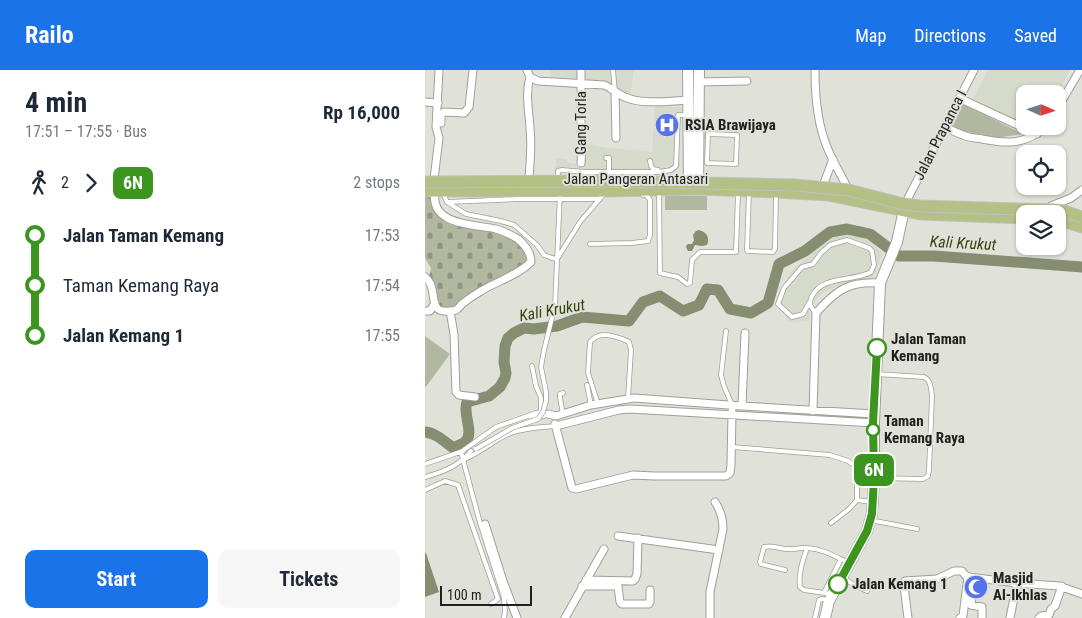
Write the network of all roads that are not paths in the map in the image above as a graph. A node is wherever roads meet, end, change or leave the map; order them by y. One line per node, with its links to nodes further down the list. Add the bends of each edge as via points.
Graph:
1 (439, 70): 19 (street)
2 (473, 70): 25 (street, via 469,107 464,114 444,112 441,115)
3 (581, 70): 12 (street, Gang Torla)
4 (613, 70): 14 (lane)
5 (688, 70): 17 (street)
6 (699, 70): 13 (street)
7 (815, 70): 30 (street, via 820,124)
8 (974, 70): 16 (street, Jalan Prapanca I)
9 (1079, 70): 15 (street)
10 (528, 74): 12 (street, via 541,81); 35 (street)
11 (747, 81): 13 (street)
12 (581, 82): 14 (street, via 605,85); 32 (street, Gang Torla)
13 (699, 82): 24 (street)
14 (615, 92): 17 (street, via 646,102); 26 (street)
15 (1066, 93)
16 (959, 98): 21 (street); 22 (street, Jalan Prapanca I)
17 (688, 100): 20 (street)
18 (425, 102): 19 (street)
19 (438, 103): 25 (street)
20 (689, 116): 27 (lane, via 678,115); 28 (street)
21 (1016, 124)
22 (945, 127): 23 (street, via 965,136 1000,142 1019,142); 47 (street, Jalan Prapanca I)
23 (1035, 135)
24 (703, 136): 24 (lane, via 737,135 736,164 707,164); 38 (street)
25 (439, 138): 36 (street)
26 (616, 138)
27 (677, 146): 28 (lane); 33 (lane, via 676,166)
28 (689, 146): 38 (street)
29 (606, 158): 34 (lane, via 609,158)
30 (833, 159): 37 (street); 39 (street)
31 (651, 160): 33 (lane, via 653,169)
32 (581, 163)
33 (671, 170): 34 (lane)
34 (609, 172): 40 (lane, via 559,171)
35 (529, 179): 36 (main road, Jalan Pangeran Antasari); 40 (main road, Jalan Pangeran Antasari)
36 (428, 180): 52 (main road, bridge, via 795,185 849,190 919,206 1052,210)
37 (824, 183): 38 (main road, Jalan Pangeran Antasari); 39 (main road, Jalan Pangeran Antasari)
38 (694, 184): 40 (main road, Jalan Pangeran Antasari); 41 (main road, Jalan Pangeran Antasari); 43 (main road, Jalan Pangeran Antasari)
39 (846, 185): 47 (main road, Jalan Pangeran Antasari)
40 (559, 189): 45 (main road, Jalan Pangeran Antasari, via 519,195); 46 (main road, Jalan Pangeran Antasari); 59 (lane)
41 (659, 190): 43 (lane, via 660,273 678,277 687,284 690,283 692,260 700,252 736,252); 46 (main road, Jalan Pangeran Antasari)
42 (1082, 190): 49 (street)
43 (744, 191): 44 (main road, Jalan Pangeran Antasari); 44 (lane, via 747,250 773,252)
44 (776, 192): 47 (main road, Jalan Pangeran Antasari)
45 (435, 193): 51 (main road, bridge, via 697,186 795,188 849,194 903,207); 59 (lane, via 466,214 514,226 544,255); 66 (street, via 437,209 450,220 502,231 522,243 531,256 527,266)
46 (603, 195): 58 (lane, via 647,195 651,200 650,238 645,242); 59 (lane, via 580,222)
47 (905, 205): 48 (main road); 53 (main road, via 920,214); 62 (street, via 897,242)
48 (1016, 205)
49 (1054, 205)
50 (1066, 209): 52 (main road)
51 (1016, 214)
52 (1082, 216)
53 (1016, 218)
54 (1066, 218): 55 (main road)
55 (1082, 222)
56 (1066, 223): 57 (main road)
57 (1082, 227)
58 (590, 244)
59 (557, 259): 90 (lane, bridge, via 555,306 541,367 547,396 543,412 537,419 512,428)
60 (425, 277): 63 (street, via 429,280)
61 (865, 279): 62 (street); 64 (lane, via 831,282 817,288); 64 (lane, via 874,265 869,248 847,240 830,245 813,264 802,267 783,288 778,304 792,316 803,314); 67 (street, via 834,294)
62 (880, 283): 71 (street)
63 (435, 303): 65 (street, via 430,311); 66 (street, via 438,310)
64 (809, 303): 67 (lane)
65 (425, 311)
66 (450, 311): 74 (street, via 456,392)
67 (816, 313): 80 (street)
68 (726, 331): 77 (lane, via 721,376)
69 (745, 333): 78 (street)
70 (532, 366): 81 (lane)
71 (876, 374): 86 (street); 95 (lane, via 923,376 931,385 931,396 928,476 923,479)
72 (587, 385): 76 (lane)
73 (563, 393): 82 (lane, via 559,398)
74 (475, 397)
75 (628, 398): 76 (street); 76 (lane, via 629,342 602,335 589,342 588,373); 77 (street)
76 (594, 404): 82 (street)
77 (733, 405): 78 (street); 83 (street)
78 (742, 406): 79 (street)
79 (776, 408): 80 (street); 85 (street)
80 (813, 411): 86 (street)
81 (548, 414): 82 (street); 84 (lane); 84 (lane, via 542,418); 87 (street)
82 (563, 414)
83 (732, 415): 85 (street); 87 (street, via 630,409); 89 (street)
84 (529, 416): 88 (lane, via 533,423); 91 (lane, via 496,427)
85 (775, 417): 86 (street)
86 (874, 418): 95 (street)
87 (556, 426): 88 (lane); 89 (street, via 572,488 576,489 633,475 726,476 730,473)
88 (529, 429): 92 (lane, via 506,435)
89 (732, 447): 94 (lane, via 841,458 854,465)
90 (471, 451): 91 (lane); 92 (lane)
91 (461, 452): 92 (lane); 93 (lane)
92 (463, 460): 96 (lane); 123 (lane, via 504,598)
93 (425, 464)
94 (857, 471): 95 (lane); 98 (lane)
95 (874, 475): 100 (street)
96 (425, 477)
97 (425, 490): 122 (lane, via 445,481 458,485 498,599)
98 (857, 500): 100 (lane); 102 (lane)
99 (715, 502): 109 (street, via 723,520)
100 (872, 502): 101 (street)
101 (871, 520): 104 (lane); 110 (street, via 867,531)
102 (831, 523)
103 (485, 524): 124 (street)
104 (917, 529)
105 (619, 536): 106 (street)
106 (638, 538): 109 (street); 115 (street, via 637,574 633,581)
107 (807, 548): 110 (lane, via 821,550); 111 (lane, via 764,547 761,564); 121 (lane, via 800,587)
108 (604, 549): 115 (street)
109 (719, 550): 126 (street, via 710,592)
110 (845, 561): 113 (street); 121 (lane)
111 (785, 570)
112 (968, 576): 114 (street); 119 (street); 129 (street, via 961,570 937,579 905,582)
113 (842, 577): 118 (lane); 121 (street)
114 (1017, 583): 116 (street); 132 (street)
115 (584, 584): 117 (street, via 618,586 622,604 649,604); 125 (street)
116 (1062, 586): 120 (street); 133 (street, via 1049,615)
117 (650, 590)
118 (867, 591)
119 (966, 592): 130 (street); 131 (street, via 972,595 971,605 982,607)
120 (1082, 594)
121 (828, 596): 127 (lane, via 819,600); 128 (street)
122 (491, 604)
123 (504, 618)
124 (517, 618)
125 (565, 618)
126 (710, 618)
127 (815, 618)
128 (825, 618)
129 (908, 618)
130 (960, 618)
131 (982, 618)
132 (1010, 618)
133 (1039, 618)

